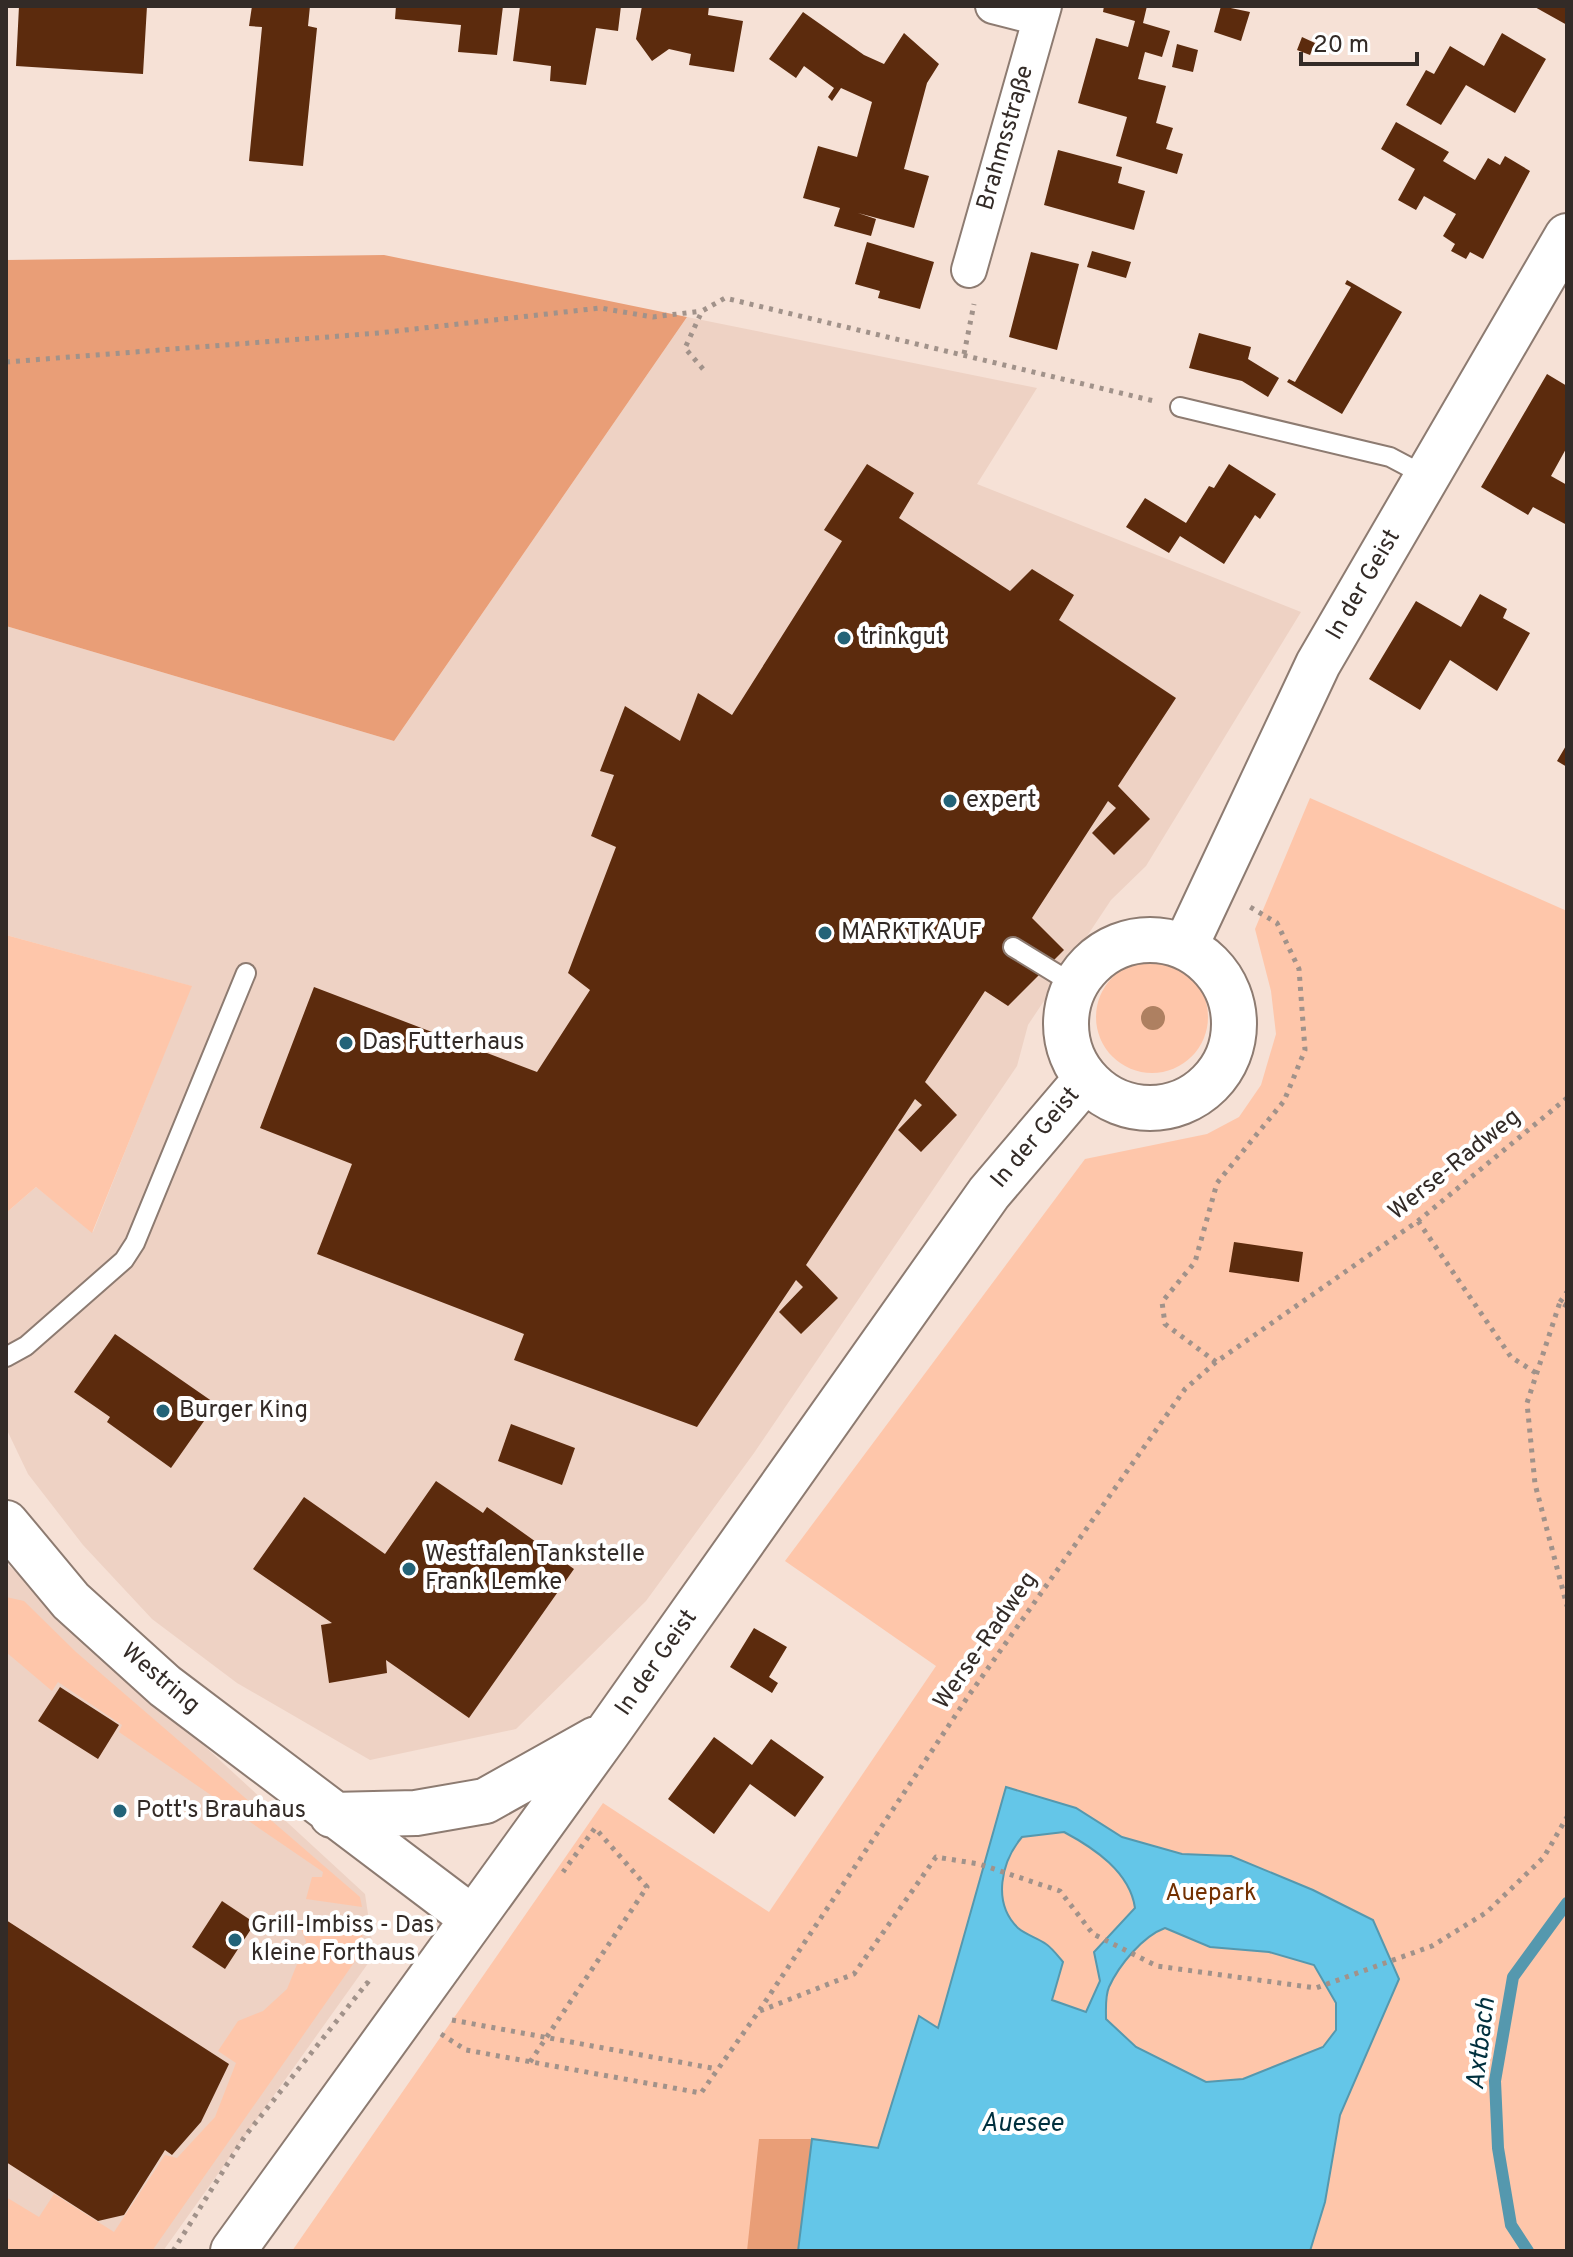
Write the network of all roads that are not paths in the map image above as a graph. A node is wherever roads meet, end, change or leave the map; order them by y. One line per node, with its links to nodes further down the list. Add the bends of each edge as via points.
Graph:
1 (993, 6): 2 (street)
2 (1042, 12): 4 (street, Brahmsstraße)
3 (1567, 236): 6 (main road, In der Geist)
4 (969, 270)
5 (1180, 407): 6 (lane, via 1390,457)
6 (1426, 476): 8 (main road, In der Geist, via 1318,664)
7 (1013, 947): 10 (lane)
8 (1185, 947): 10 (main road, via 1160,940 1110,949); 11 (main road, via 1204,958 1230,997 1235,1019 1225,1064 1192,1097 1170,1106 1124,1104)
9 (246, 973): 12 (lane, via 135,1243 124,1260 26,1346)
10 (1075, 985): 11 (main road, via 1066,1033)
11 (1086, 1079): 14 (main road, In der Geist, via 989,1193)
12 (6, 1357)
13 (6, 1523): 15 (main road, Westring, via 71,1601 165,1686)
14 (608, 1732): 15 (main road, via 485,1801 416,1813); 16 (main road, In der Geist)
15 (332, 1815): 16 (main road, Westring)
16 (472, 1918): 17 (main road, In der Geist, via 424,2022)
17 (233, 2251)

